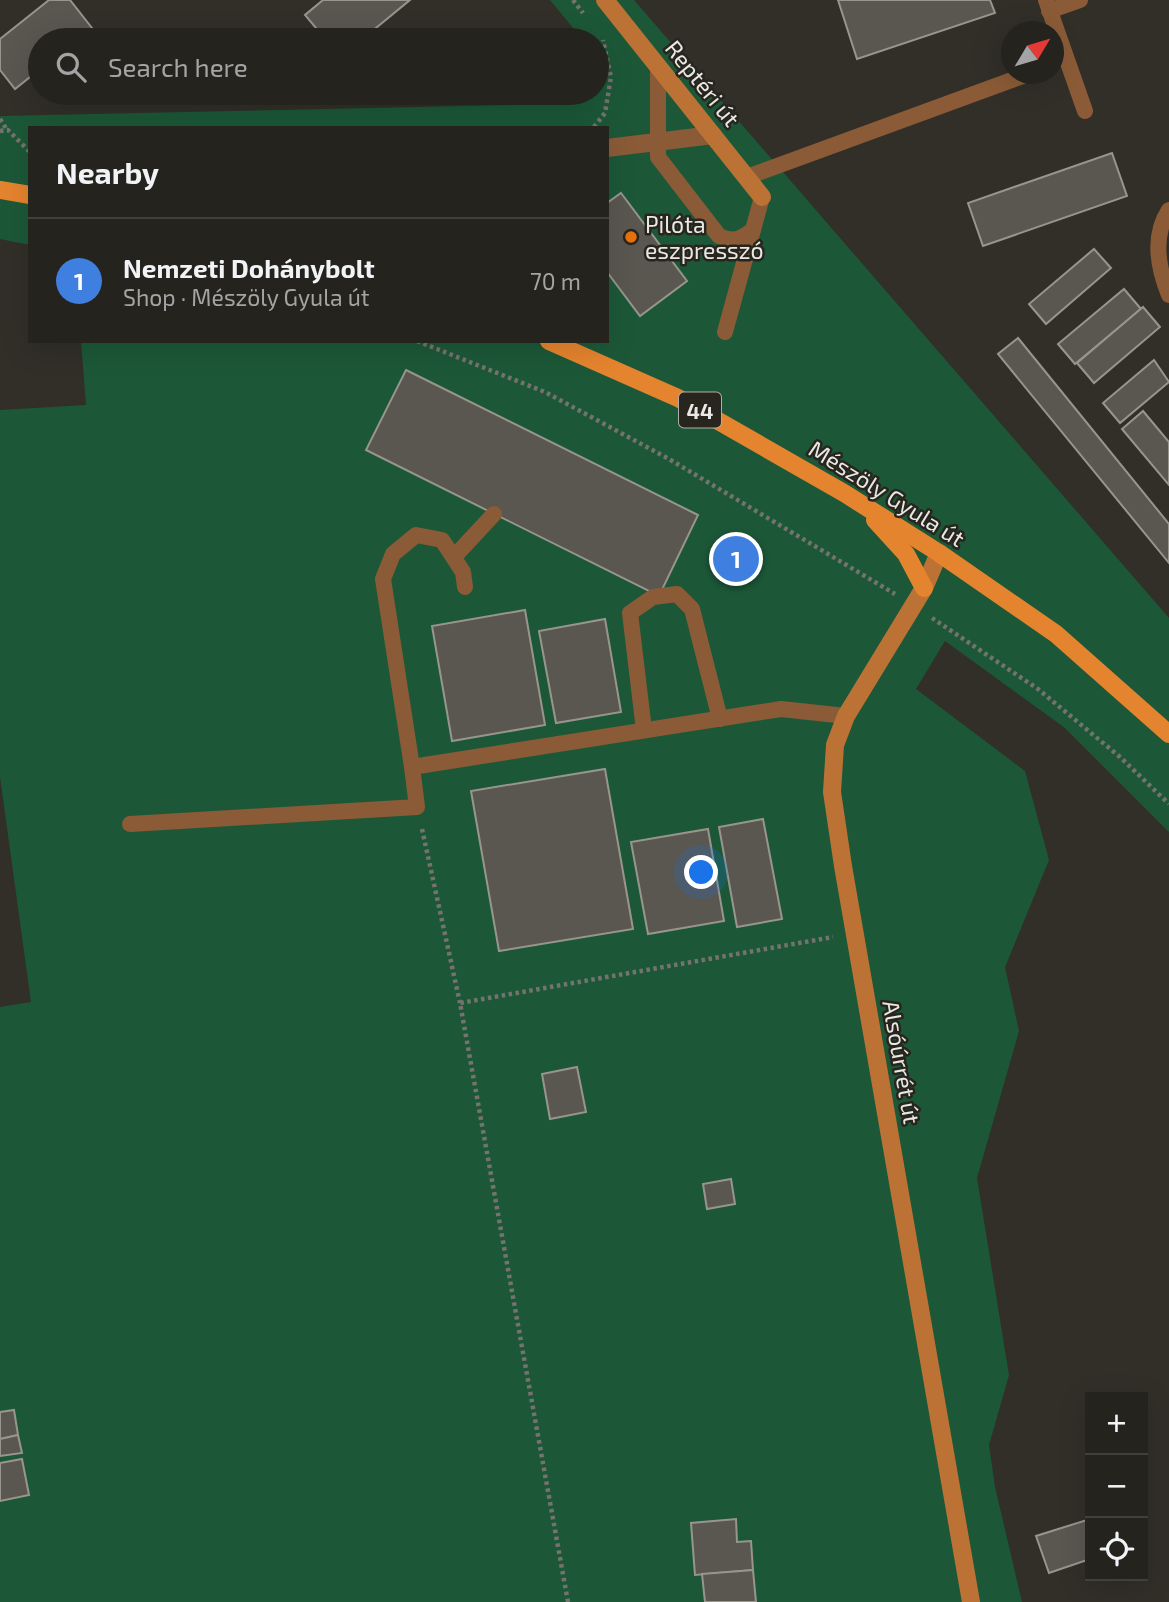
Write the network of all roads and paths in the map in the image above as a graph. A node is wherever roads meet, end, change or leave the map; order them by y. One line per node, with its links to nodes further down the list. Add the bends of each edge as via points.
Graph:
1 (573, 0): 5 (path)
2 (605, 0): 7 (street, Reptéri út)
3 (1080, 0): 4 (lane)
4 (1048, 5)
5 (589, 21)
6 (609, 66): 10 (path)
7 (658, 66): 17 (street, Reptéri út); 18 (lane)
8 (1064, 70): 12 (lane)
9 (1001, 84): 21 (lane)
10 (609, 89)
11 (606, 105): 14 (path)
12 (1085, 111)
13 (0, 119): 15 (path)
14 (595, 126)
15 (8, 130): 16 (path); 20 (path)
16 (0, 131)
17 (713, 135): 18 (street); 21 (street, Reptéri út)
18 (657, 142): 19 (street); 26 (lane, via 658,157 719,236 738,240)
19 (609, 148)
20 (28, 150)
21 (747, 177): 24 (street, Reptéri út)
22 (0, 190): 23 (main road)
23 (28, 195)
24 (762, 197): 26 (lane)
25 (1169, 210): 27 (lane, via 1157,246)
26 (753, 229): 28 (lane)
27 (1169, 295)
28 (725, 331)
29 (422, 343): 37 (path, via 556,398 669,459)
30 (553, 343): 31 (main road, Mészöly Gyula út / 44, via 678,398)
31 (844, 493): 33 (main road, Mészöly Gyula út / 44); 36 (main road, via 906,554)
32 (494, 514): 34 (lane)
33 (939, 553): 36 (street, Alsóúrrét út); 41 (main road, Mészöly Gyula út / 44, via 1056,634)
34 (454, 557): 35 (lane); 42 (lane, via 442,540 416,535 393,554 383,579)
35 (465, 587)
36 (925, 588): 37 (street, Alsóúrrét út)
37 (913, 606): 38 (street, Alsóúrrét út); 43 (path, via 1038,689)
38 (846, 716): 39 (lane, via 781,709); 46 (street, Alsóúrrét út, via 835,745 832,792)
39 (720, 719): 40 (lane); 40 (lane, via 692,609 677,594 653,597 630,613)
40 (644, 730): 42 (lane)
41 (1169, 734)
42 (412, 767): 44 (lane)
43 (1169, 804)
44 (417, 807): 45 (lane); 47 (path)
45 (130, 824)
46 (855, 934): 47 (path); 49 (street, Alsóúrrét út)
47 (460, 1003): 48 (path)
48 (569, 1602)
49 (971, 1602)

